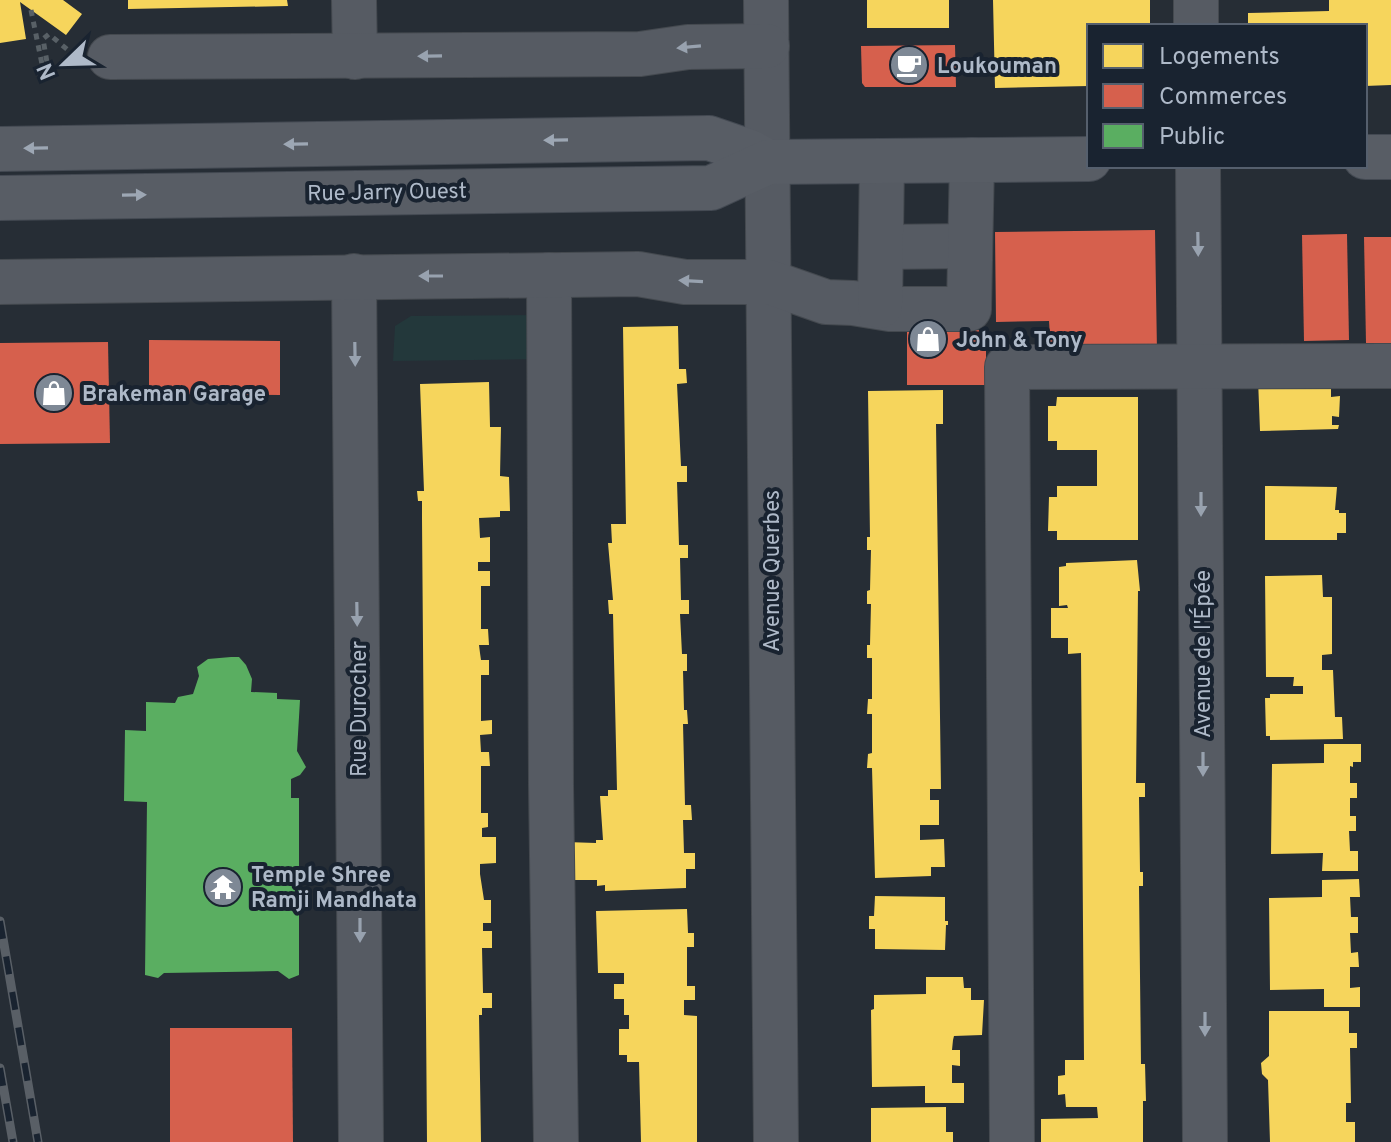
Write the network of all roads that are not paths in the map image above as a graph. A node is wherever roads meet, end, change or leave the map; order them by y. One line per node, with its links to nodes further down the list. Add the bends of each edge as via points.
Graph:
1 (354, 0): 7 (street)
2 (766, 0): 5 (street, Avenue Querbes)
3 (1196, 0): 4 (street)
4 (1196, 24)
5 (767, 46): 7 (street, one-way to 7, via 640,54); 14 (street, Avenue Querbes)
6 (92, 56): 7 (street)
7 (355, 57)
8 (0, 149): 14 (main road, Rue Jarry Ouest, one-way to 8, via 709,138)
9 (1367, 157): 10 (main road)
10 (1391, 157)
11 (1087, 159): 12 (main road, Rue Jarry Ouest)
12 (972, 160): 13 (main road, Rue Jarry Ouest); 22 (street)
13 (882, 161): 14 (main road, Rue Jarry Ouest); 19 (street)
14 (768, 162): 16 (main road, Rue Jarry Ouest, one-way to 14, via 711,188); 21 (street, Avenue Querbes)
15 (1198, 168): 24 (street, Avenue de l'Épée, one-way to 24)
16 (0, 198)
17 (549, 275): 18 (street, one-way to 18); 21 (street, one-way to 17); 26 (street)
18 (354, 276): 20 (street); 25 (street, Rue Durocher, one-way to 25)
19 (881, 278): 21 (street, via 826,302); 22 (street); 22 (street, via 890,309)
20 (0, 282)
21 (769, 282): 27 (street, Avenue Querbes)
22 (958, 291)
23 (1391, 366): 24 (street)
24 (1200, 368): 28 (street, via 1007,367); 29 (street, Avenue de l'Épée, one-way to 29)
25 (361, 1142)
26 (556, 1142)
27 (776, 1142)
28 (1012, 1142)
29 (1205, 1142)

